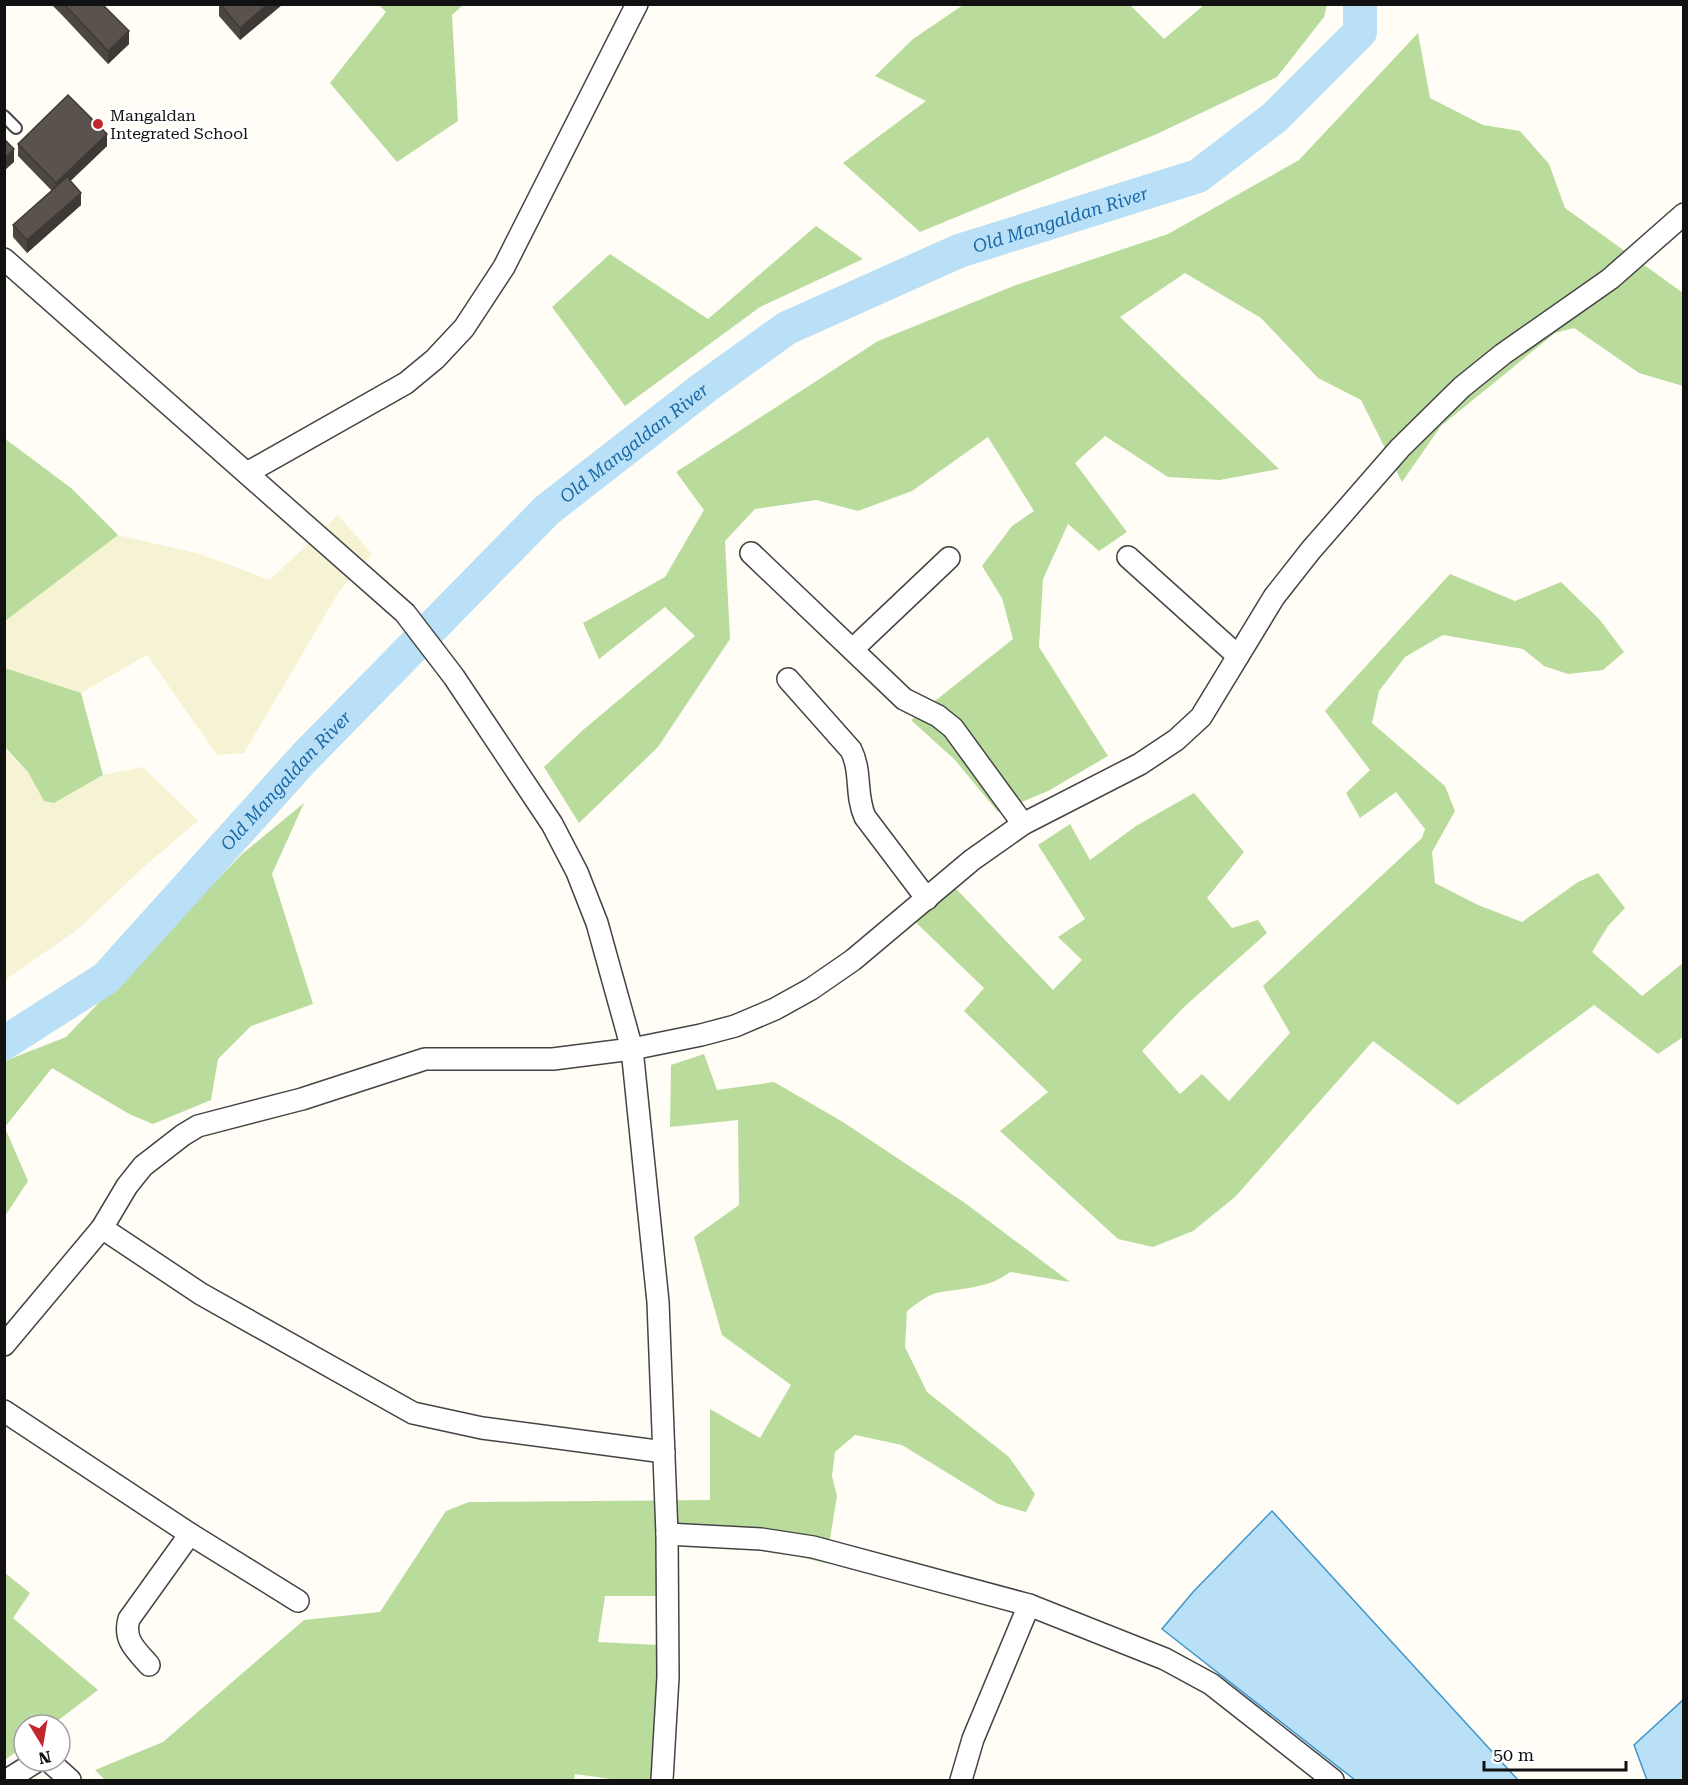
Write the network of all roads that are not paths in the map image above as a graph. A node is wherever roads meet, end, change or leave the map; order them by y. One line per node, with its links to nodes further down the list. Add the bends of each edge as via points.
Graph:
1 (637, 4): 6 (street, via 504,267 464,328 406,383)
2 (4, 116): 3 (lane)
3 (16, 128)
4 (1683, 214): 11 (street, via 1610,279 1462,387 1400,448 1274,597)
5 (4, 259): 6 (street)
6 (246, 473): 15 (street, via 405,613 454,677 552,824 577,872 597,923)
7 (751, 553): 10 (street)
8 (1128, 557): 11 (street)
9 (949, 558): 10 (street)
10 (853, 649): 13 (street, via 904,699 953,728)
11 (1238, 656): 13 (street, via 1201,717 1176,740 1140,764)
12 (788, 679): 14 (street, via 851,750 865,817)
13 (1023, 824): 14 (street, via 972,860)
14 (927, 899): 15 (street, via 853,960 775,1010 724,1029)
15 (632, 1049): 16 (street, via 544,1059 425,1059 302,1099 198,1126 143,1166); 19 (street, via 658,1302)
16 (102, 1228): 17 (street); 19 (street, via 201,1294 413,1413 482,1428)
17 (4, 1345)
18 (4, 1411): 20 (street)
19 (664, 1452): 21 (street)
20 (190, 1534): 22 (street); 24 (street, via 129,1619 127,1638)
21 (667, 1534): 23 (street, via 761,1539 813,1547); 25 (street, via 668,1677)
22 (298, 1601)
23 (1029, 1605): 26 (street, via 973,1738); 27 (street, via 1165,1659 1211,1684)
24 (149, 1665)
25 (662, 1780)
26 (961, 1780)
27 (1333, 1780)

